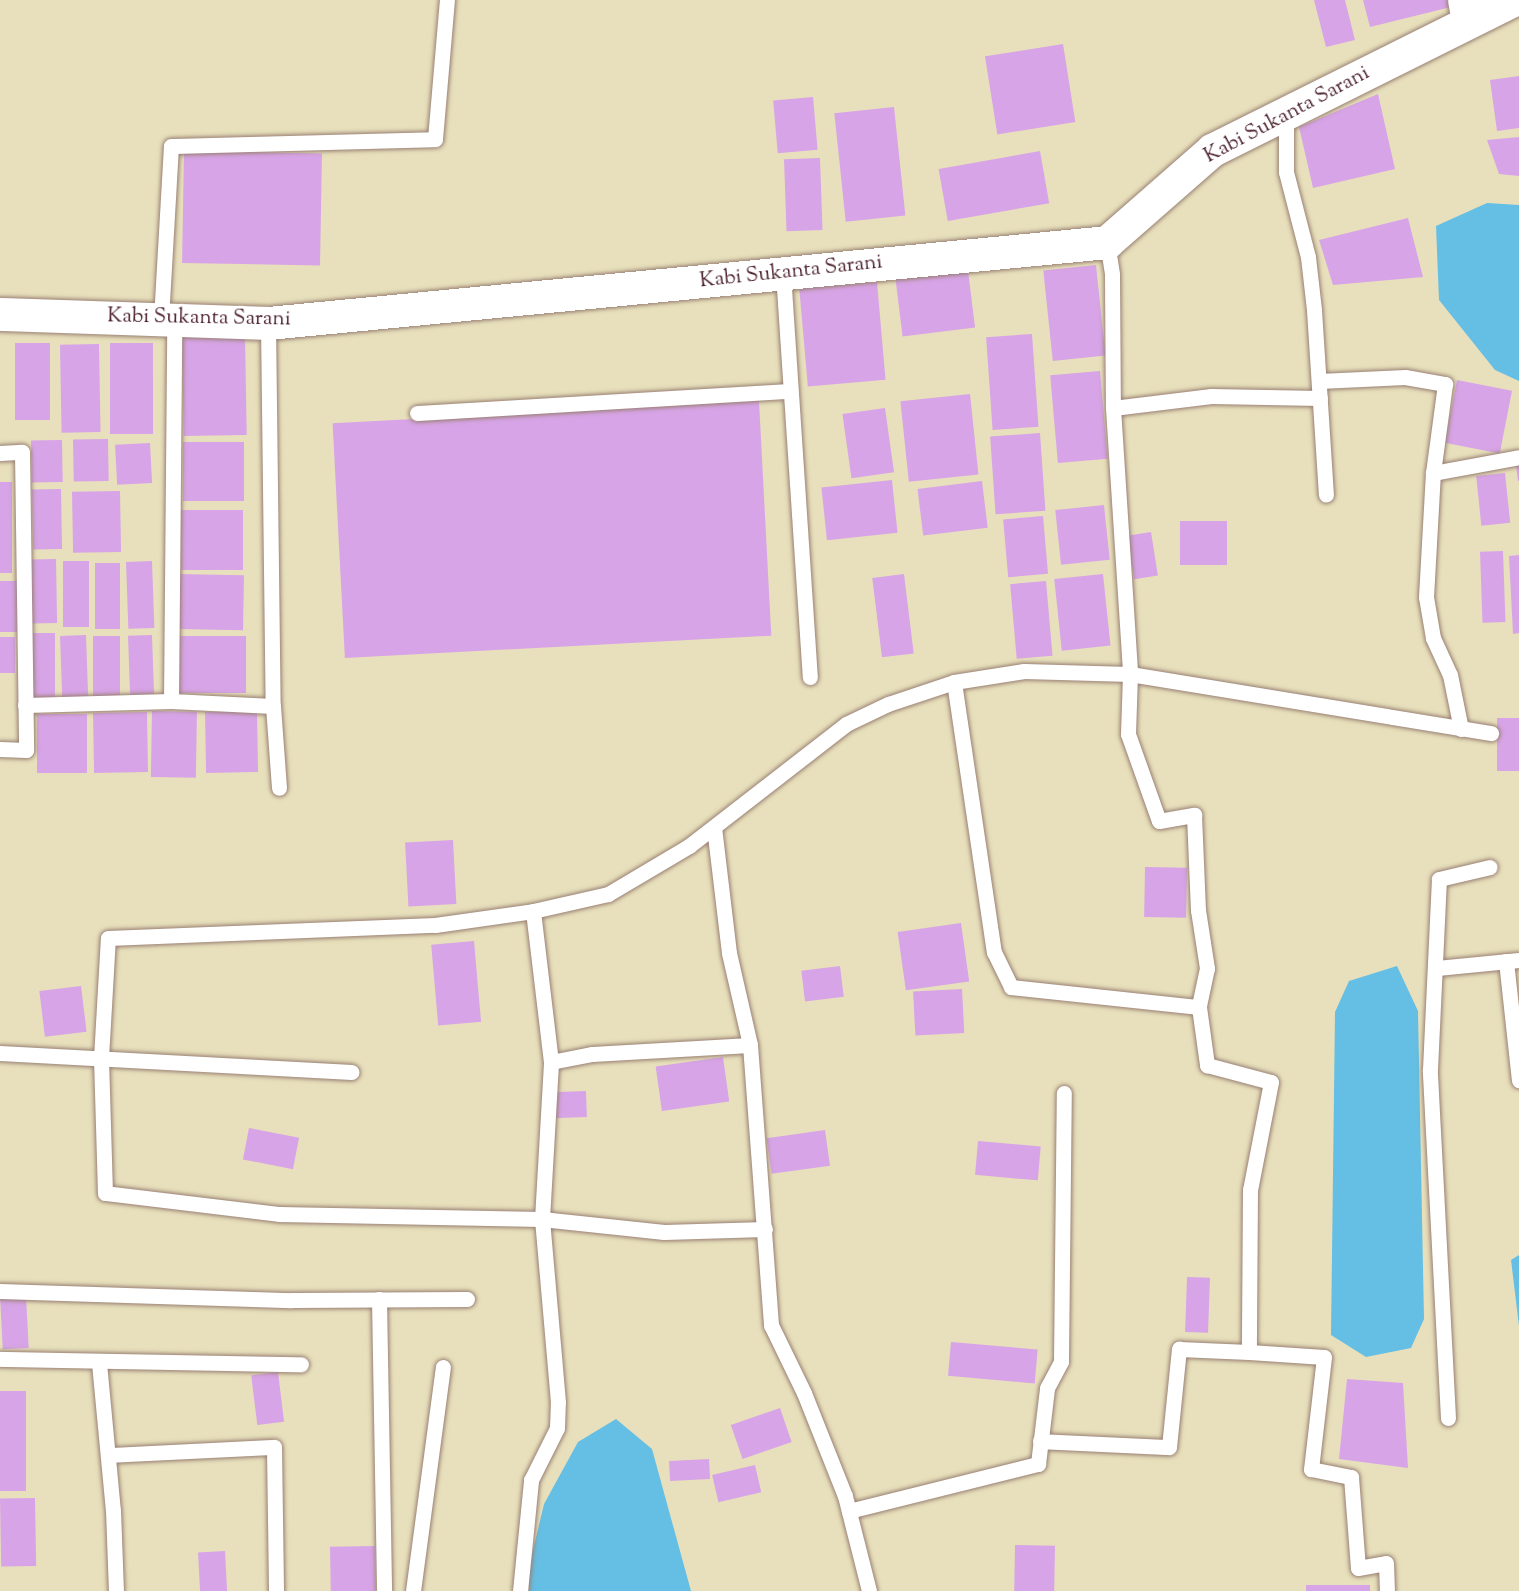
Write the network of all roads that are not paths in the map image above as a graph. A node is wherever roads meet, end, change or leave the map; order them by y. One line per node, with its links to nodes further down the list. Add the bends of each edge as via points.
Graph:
1 (447, 0): 8 (lane, via 435,139 171,146)
2 (1513, 0): 3 (street, Kabi Sukanta Sarani)
3 (1465, 11): 4 (street, Kabi Sukanta Sarani)
4 (1286, 112): 5 (street, Kabi Sukanta Sarani, via 1212,150); 10 (lane, via 1286,172 1308,257)
5 (1107, 242): 6 (street, Kabi Sukanta Sarani); 13 (lane, via 1112,274)
6 (783, 273): 9 (street, Kabi Sukanta Sarani); 11 (lane)
7 (0, 314): 8 (street, Kabi Sukanta Sarani)
8 (168, 320): 9 (street, Kabi Sukanta Sarani); 22 (lane)
9 (268, 323): 24 (lane)
10 (1319, 381): 12 (lane); 17 (lane, via 1405,377 1445,384)
11 (790, 391): 14 (lane); 20 (lane)
12 (1320, 398): 13 (lane, via 1211,396); 18 (lane)
13 (1113, 408): 19 (lane)
14 (417, 413)
15 (0, 453): 23 (lane, via 22,452)
16 (1519, 457): 17 (lane)
17 (1434, 473): 25 (lane, via 1426,597 1433,638 1450,675)
18 (1326, 495)
19 (1130, 674): 21 (lane, via 1024,671); 25 (lane); 34 (lane, via 1128,734 1159,821 1194,815 1198,910 1207,968)
20 (810, 677)
21 (954, 682): 29 (lane, via 888,704 846,724); 34 (lane, via 994,952 1011,987)
22 (171, 701): 23 (lane); 24 (lane)
23 (25, 705): 27 (lane, via 26,750)
24 (273, 706): 28 (lane)
25 (1461, 729): 26 (lane)
26 (1491, 733)
27 (0, 749)
28 (279, 788)
29 (714, 827): 31 (lane, via 608,894); 35 (lane, via 729,953)
30 (1490, 867): 33 (lane, via 1440,879)
31 (533, 911): 37 (lane, via 435,925 108,938); 38 (lane)
32 (1513, 961): 33 (lane); 40 (lane)
33 (1437, 968): 52 (lane, via 1430,1069)
34 (1199, 1007): 47 (lane, via 1207,1065 1271,1082 1250,1190)
35 (750, 1045): 38 (lane, via 592,1054); 43 (lane)
36 (0, 1053): 37 (lane)
37 (101, 1058): 39 (lane); 42 (lane, via 105,1193 279,1214)
38 (550, 1062): 42 (lane)
39 (351, 1072)
40 (1519, 1080)
41 (1064, 1093): 53 (lane, via 1061,1362 1047,1388)
42 (542, 1219): 43 (lane, via 663,1232); 60 (lane, via 557,1428 531,1480)
43 (765, 1229): 55 (lane, via 771,1325 804,1393)
44 (0, 1292): 45 (lane)
45 (379, 1299): 46 (lane); 58 (lane)
46 (467, 1299)
47 (1249, 1352): 53 (lane, via 1179,1349 1169,1447); 62 (lane, via 1324,1357 1311,1469 1350,1477 1358,1568 1386,1563)
48 (0, 1359): 49 (lane)
49 (99, 1362): 50 (lane); 54 (lane)
50 (301, 1364)
51 (443, 1367): 59 (lane)
52 (1448, 1418)
53 (1040, 1441): 55 (lane, via 1038,1464)
54 (109, 1455): 56 (lane); 57 (lane, via 274,1447)
55 (849, 1511): 61 (lane)
56 (116, 1591)
57 (276, 1591)
58 (384, 1591)
59 (413, 1591)
60 (520, 1591)
61 (869, 1591)
62 (1388, 1591)

